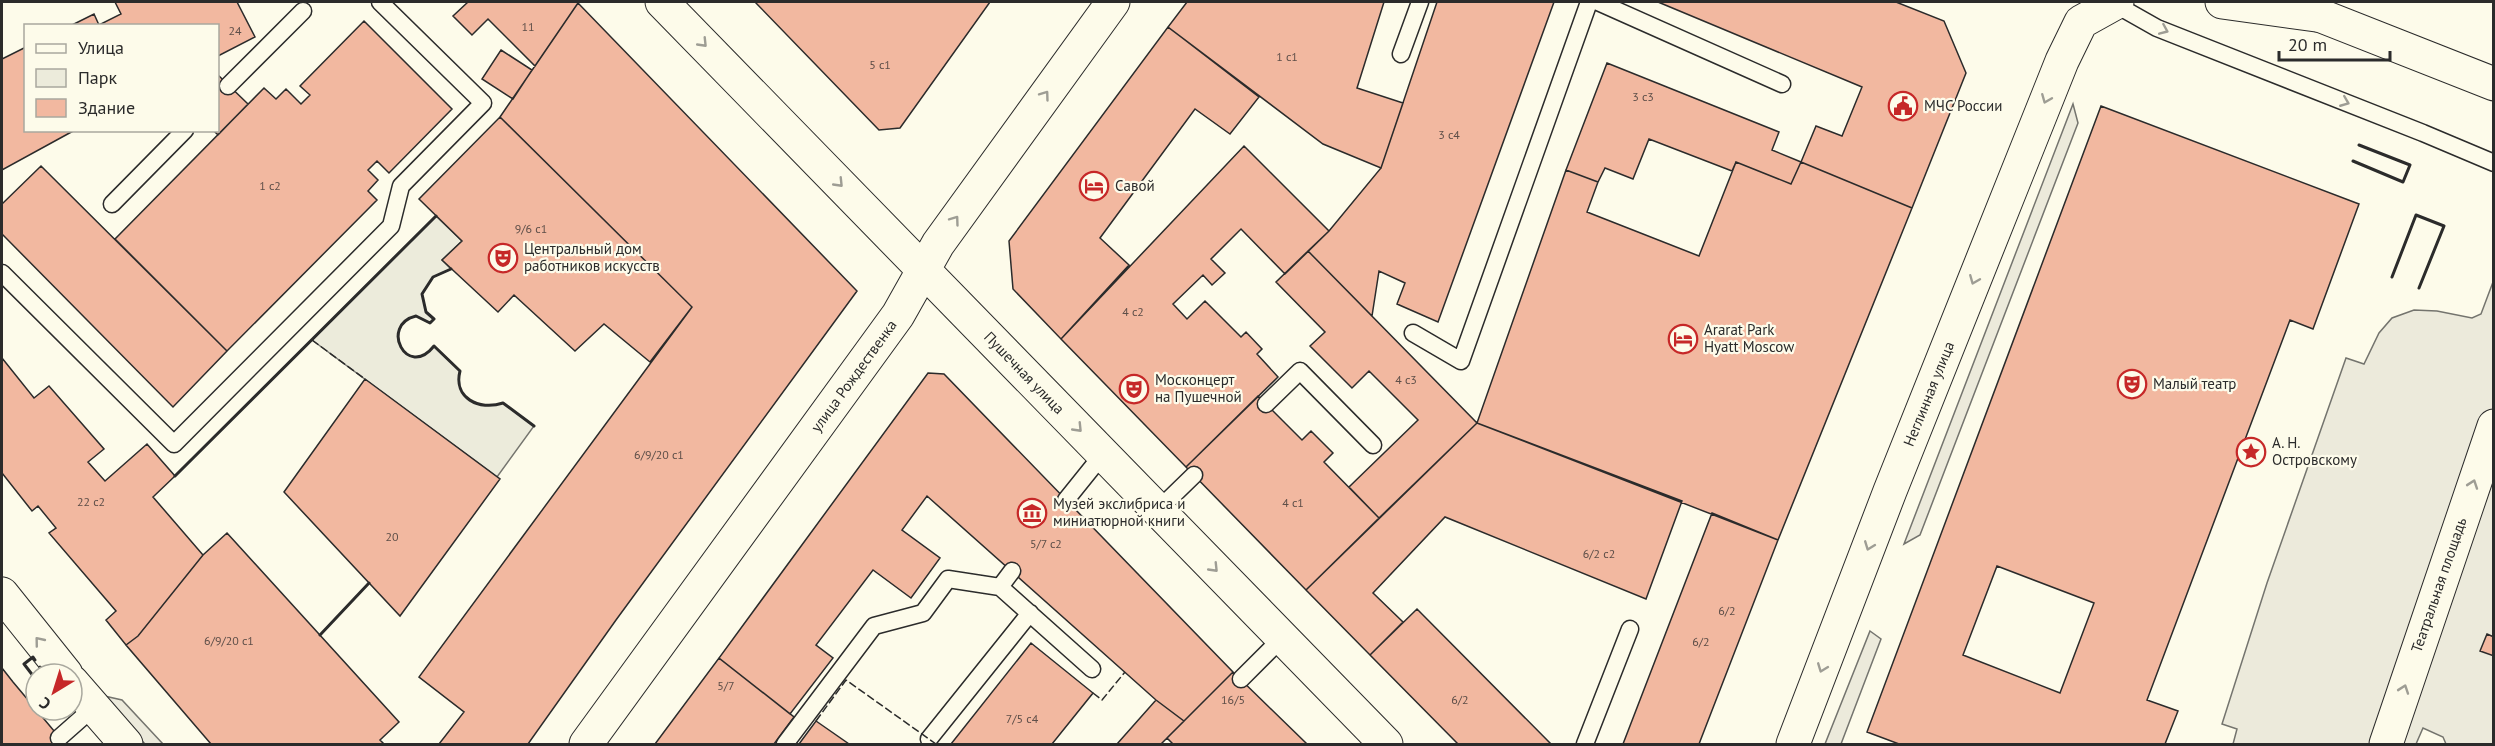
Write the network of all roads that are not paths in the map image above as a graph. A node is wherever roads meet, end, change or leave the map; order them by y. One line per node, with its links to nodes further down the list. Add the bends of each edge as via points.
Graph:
1 (380, 2): 20 (lane, via 483,103 401,186 391,225 174,444)
2 (662, 2): 19 (street, Пушечная улица, one-way to 19)
3 (1113, 2): 19 (street, улица Рождественка, one-way to 3, via 939,244)
4 (1420, 2): 12 (lane)
5 (1589, 2): 21 (lane, via 1461,361)
6 (1598, 2): 13 (lane)
7 (2113, 2): 17 (lane, one-way to 17, via 2157,28); 47 (street, Неглинная улица, one-way to 47, via 2081,22 2068,45)
8 (2222, 2): 11 (street)
9 (2286, 2): 11 (street)
10 (303, 5): 15 (lane)
11 (2321, 16): 14 (street)
12 (1401, 54)
13 (1782, 84)
14 (2493, 84)
15 (228, 86)
16 (183, 132): 18 (lane)
17 (2493, 164)
18 (112, 204)
19 (925, 270): 25 (street, Пушечная улица, one-way to 25); 43 (street, улица Рождественка, via 898,315)
20 (2, 273)
21 (1413, 333)
22 (1266, 404): 24 (lane, via 1300,371)
23 (2493, 426): 48 (street, Театральная площадь, one-way to 23)
24 (1373, 445)
25 (1102, 454): 27 (lane); 28 (street, Пушечная улица)
26 (1194, 475): 28 (lane)
27 (1066, 500)
28 (1158, 510): 34 (street, Пушечная улица, one-way to 34)
29 (1012, 571): 30 (lane)
30 (1000, 587): 32 (lane); 44 (lane, via 948,579 923,613 874,626)
31 (2, 594): 35 (street, one-way to 31)
32 (1030, 613): 36 (lane); 41 (lane)
33 (1630, 629): 46 (lane)
34 (1282, 638): 37 (lane); 45 (street, Пушечная улица)
35 (56, 662)
36 (1092, 669)
37 (1241, 680)
38 (84, 697): 39 (street)
39 (93, 708): 40 (lane); 42 (street)
40 (59, 738)
41 (929, 740)
42 (126, 744)
43 (586, 744)
44 (785, 744)
45 (1386, 744)
46 (1585, 744)
47 (1794, 744)
48 (2386, 744)

